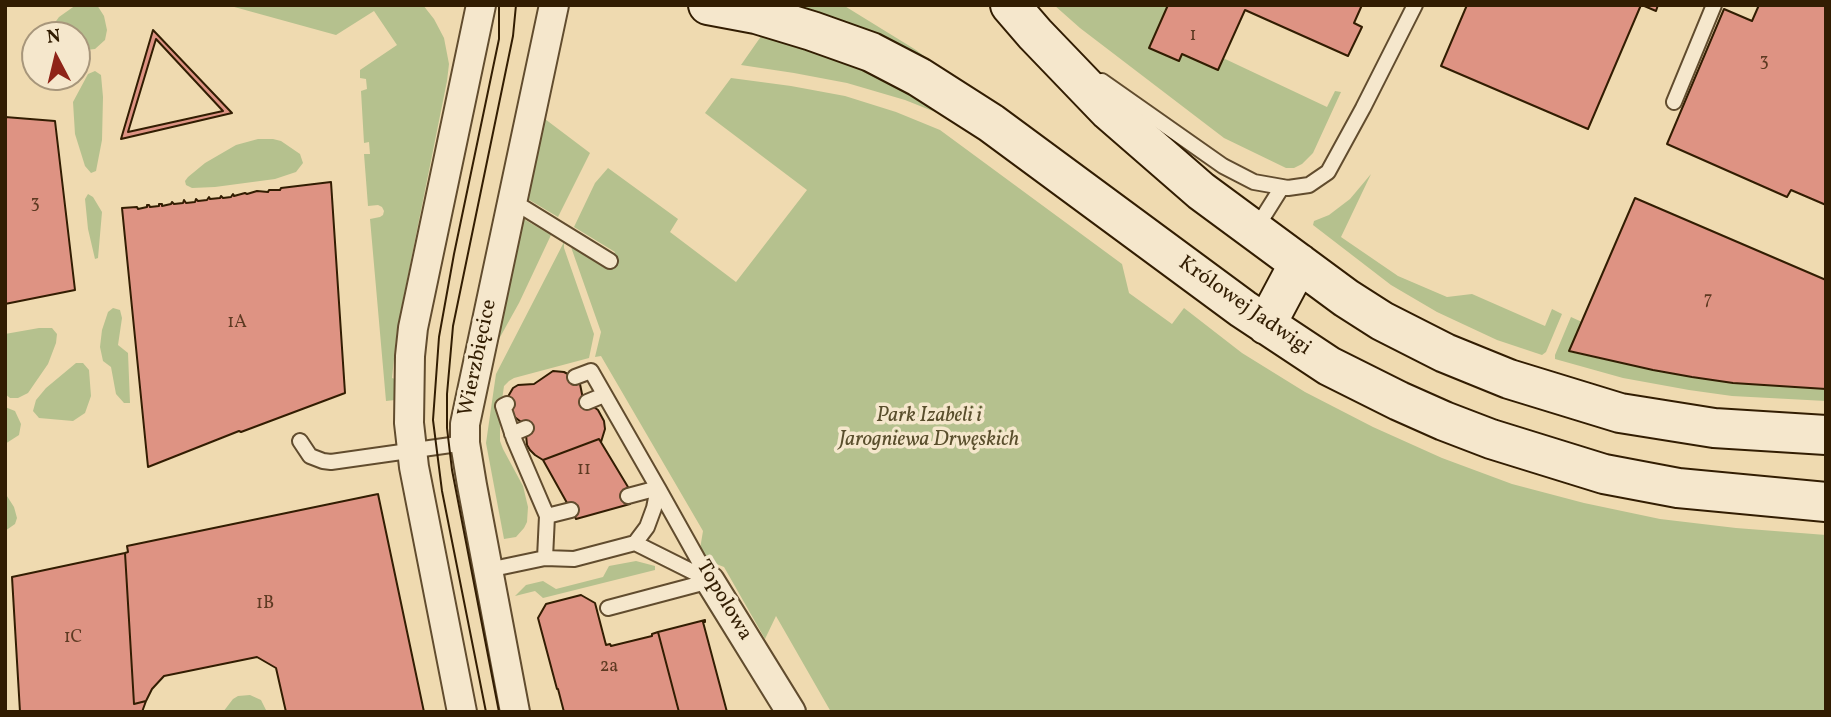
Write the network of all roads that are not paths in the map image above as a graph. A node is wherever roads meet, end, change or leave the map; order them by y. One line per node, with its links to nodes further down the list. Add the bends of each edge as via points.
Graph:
1 (481, 5): 22 (street, via 411,341)
2 (554, 5): 10 (street, Wierzbięcice)
3 (708, 5): 14 (street, Królowej Jadwigi, via 812,30 871,52 919,77 991,123)
4 (1010, 5): 7 (street)
5 (1415, 5): 9 (lane, via 1328,172 1309,185)
6 (1714, 5): 8 (lane)
7 (1035, 34): 9 (lane, via 1223,166 1254,182); 11 (street, via 1109,111 1201,191)
8 (1674, 102)
9 (1282, 187): 11 (lane)
10 (512, 203): 12 (lane); 21 (street, Wierzbięcice, via 465,424)
11 (1255, 230): 13 (street)
12 (610, 261)
13 (1299, 263): 14 (street); 19 (street, via 1382,321 1530,386 1620,412 1688,424)
14 (1266, 325): 25 (street, Królowej Jadwigi, via 1329,366 1399,401 1541,455 1665,486)
15 (575, 377): 16 (lane, Topolowa, via 591,371)
16 (604, 396): 17 (lane); 23 (lane, Topolowa)
17 (587, 402)
18 (507, 404): 27 (lane, via 503,406 519,431)
19 (1826, 435)
20 (300, 441): 22 (lane, via 310,456 331,462)
21 (465, 443): 22 (lane); 30 (street, Wierzbięcice)
22 (411, 449): 33 (street)
23 (658, 488): 24 (lane); 28 (lane, via 647,527); 31 (lane, Topolowa)
24 (628, 496)
25 (1826, 502)
26 (571, 510): 27 (lane)
27 (547, 516): 29 (lane)
28 (635, 543): 29 (lane, via 574,559); 31 (lane)
29 (545, 558): 30 (lane)
30 (488, 570): 34 (street, Wierzbięcice)
31 (710, 581): 32 (lane); 35 (street, Topolowa)
32 (608, 608)
33 (462, 712)
34 (515, 712)
35 (791, 712)

